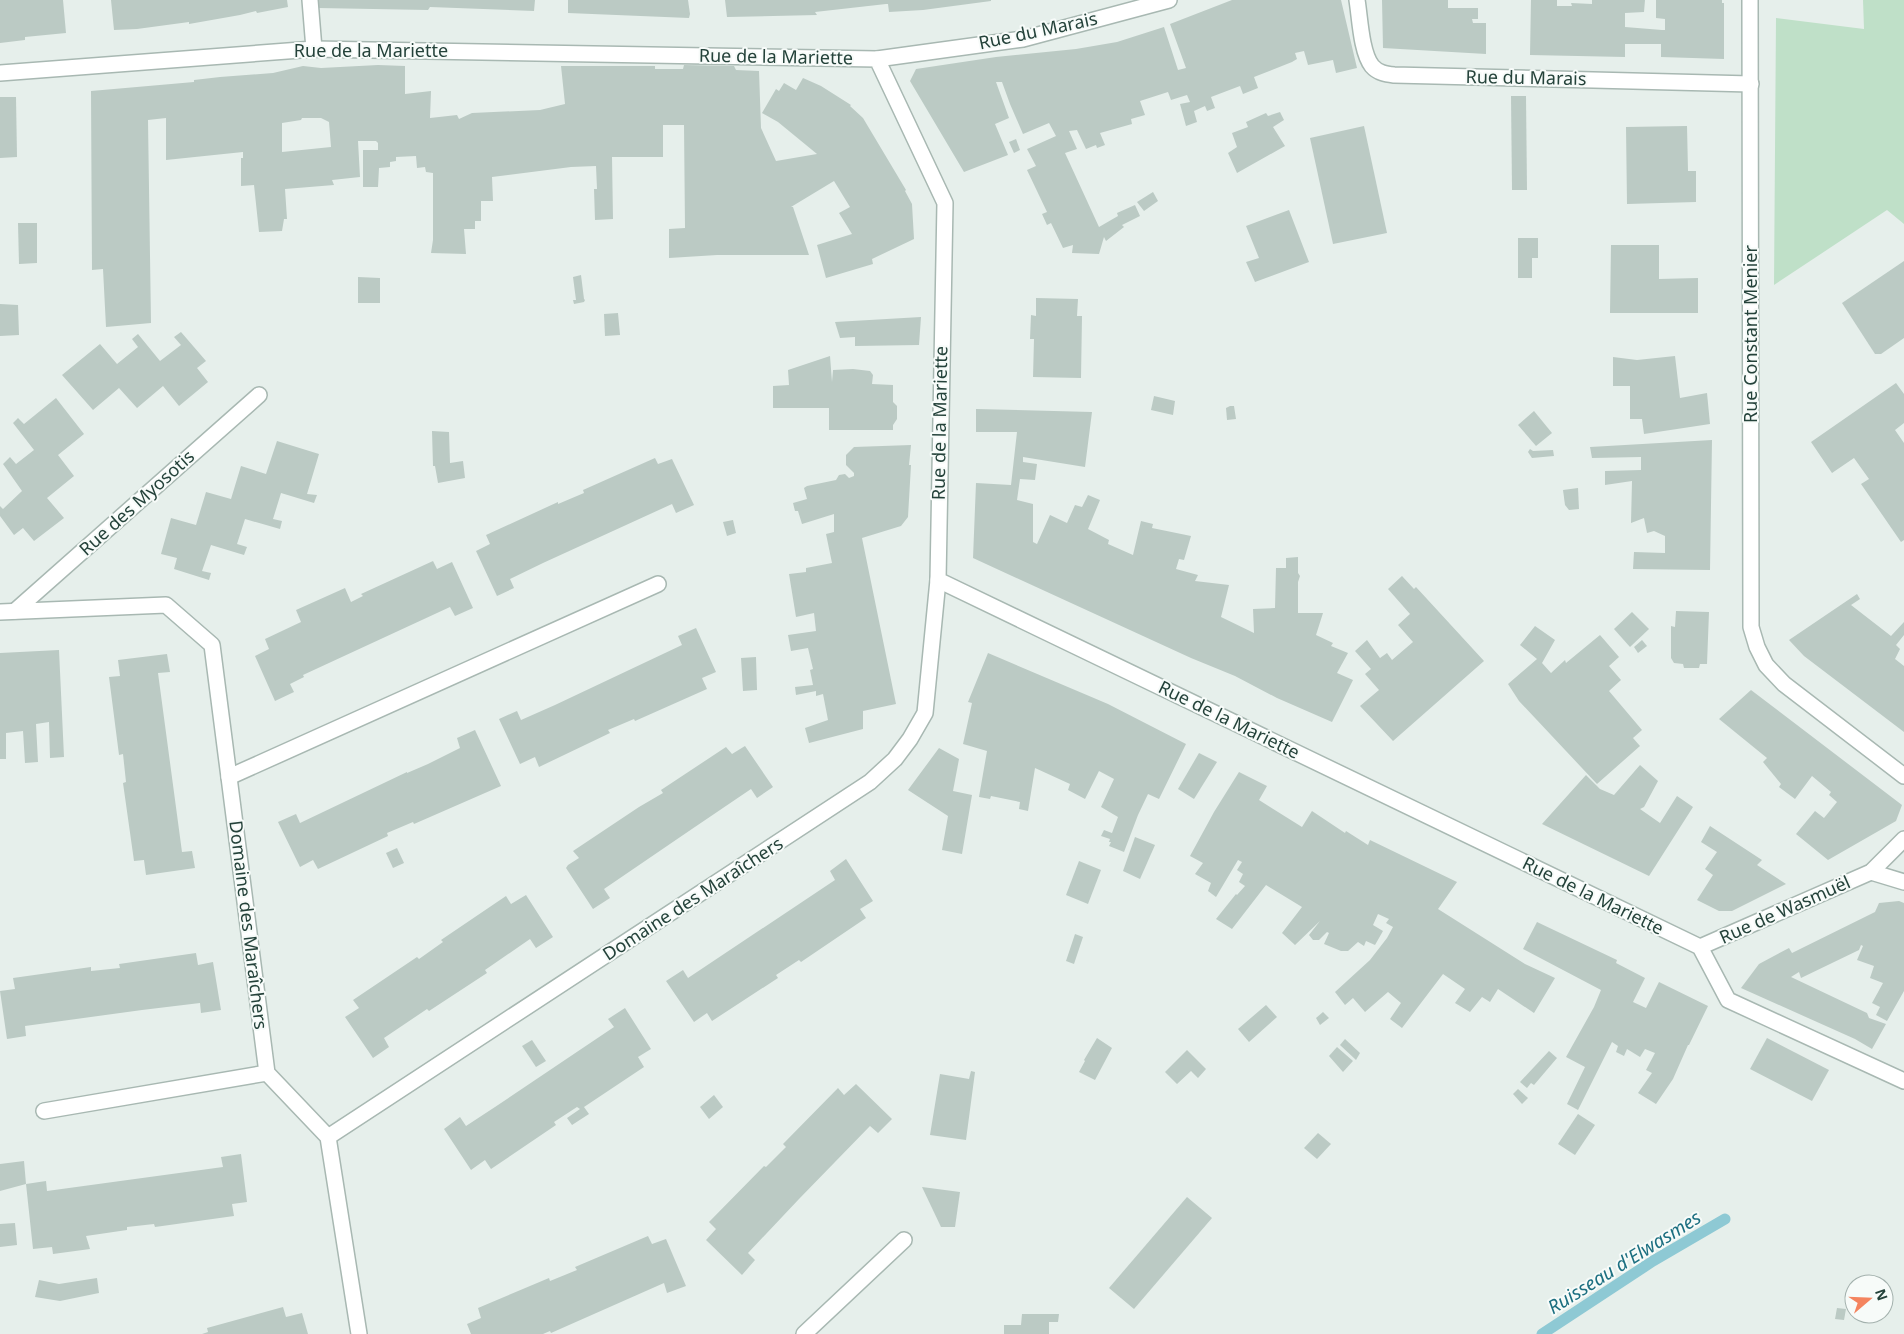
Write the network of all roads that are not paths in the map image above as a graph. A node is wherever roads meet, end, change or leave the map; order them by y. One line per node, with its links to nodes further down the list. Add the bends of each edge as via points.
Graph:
1 (310, 0): 5 (street)
2 (1168, 0): 6 (street, Rue du Marais, via 1023,39)
3 (1357, 0): 8 (street, Rue du Marais, via 1366,54 1373,67 1382,73)
4 (1750, 0): 8 (street, Rue Constant Menier)
5 (314, 49): 6 (street, Rue de la Mariette); 7 (street, Rue de la Mariette)
6 (877, 59): 10 (street, Rue de la Mariette, via 945,203)
7 (0, 73)
8 (1751, 84): 14 (street, Rue Constant Menier, via 1751,627 1766,665 1784,684)
9 (259, 395): 12 (street, Rue des Myosotis)
10 (938, 580): 19 (street, Rue de la Mariette); 23 (street, Domaine des Maraîchers, via 925,713 895,759 870,782)
11 (658, 584): 15 (street)
12 (8, 612): 13 (street, Rue des Myosotis, via 166,605)
13 (212, 646): 15 (street, Domaine des Maraîchers)
14 (1904, 776)
15 (229, 777): 20 (street, Domaine des Maraîchers)
16 (1904, 839): 17 (street, Rue de Wasmuël)
17 (1871, 872): 18 (street, Rue de Wasmuël); 19 (street, Rue de Wasmuël)
18 (1904, 882)
19 (1700, 947): 21 (street, via 1728,1000)
20 (267, 1073): 22 (street); 23 (street)
21 (1904, 1081)
22 (44, 1111)
23 (328, 1137): 25 (street)
24 (904, 1240): 26 (street)
25 (358, 1334)
26 (804, 1334)

